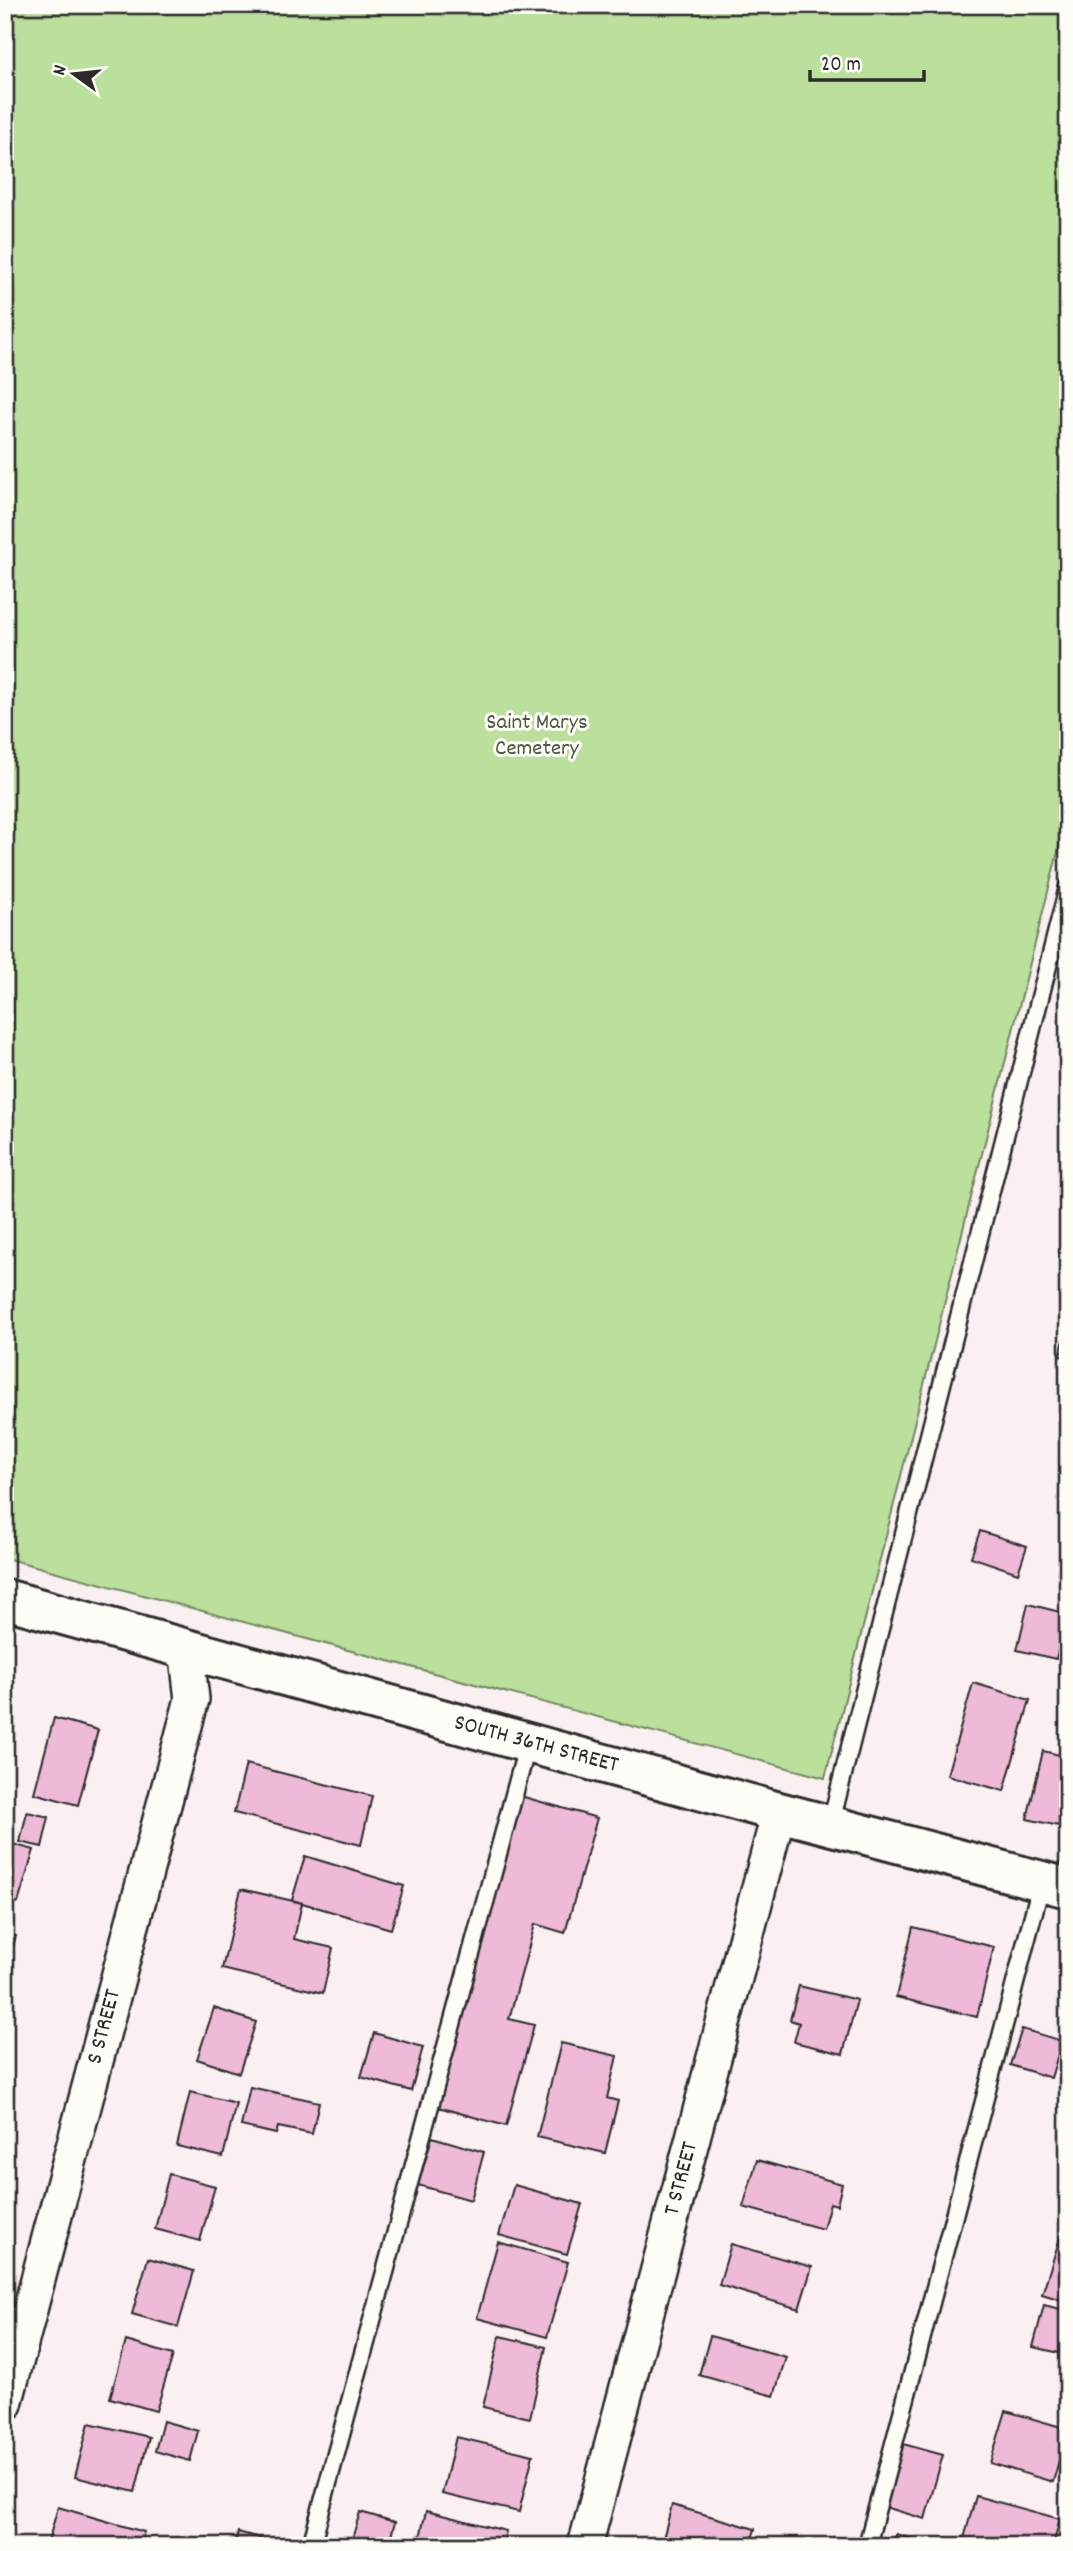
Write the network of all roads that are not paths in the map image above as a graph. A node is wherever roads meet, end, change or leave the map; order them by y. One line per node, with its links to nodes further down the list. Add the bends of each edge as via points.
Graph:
1 (1068, 887): 6 (lane)
2 (5, 1599): 3 (main road, SOUTH 36TH STREET)
3 (187, 1648): 4 (main road, SOUTH 36TH STREET); 8 (street, S STREET, via 192,1699)
4 (528, 1743): 5 (main road, SOUTH 36TH STREET); 9 (lane)
5 (779, 1812): 6 (main road, SOUTH 36TH STREET); 10 (street, T STREET)
6 (830, 1826): 7 (main road, SOUTH 36TH STREET)
7 (1055, 1885): 11 (lane)
8 (5, 2404)
9 (311, 2546)
10 (585, 2546)
11 (867, 2546)

